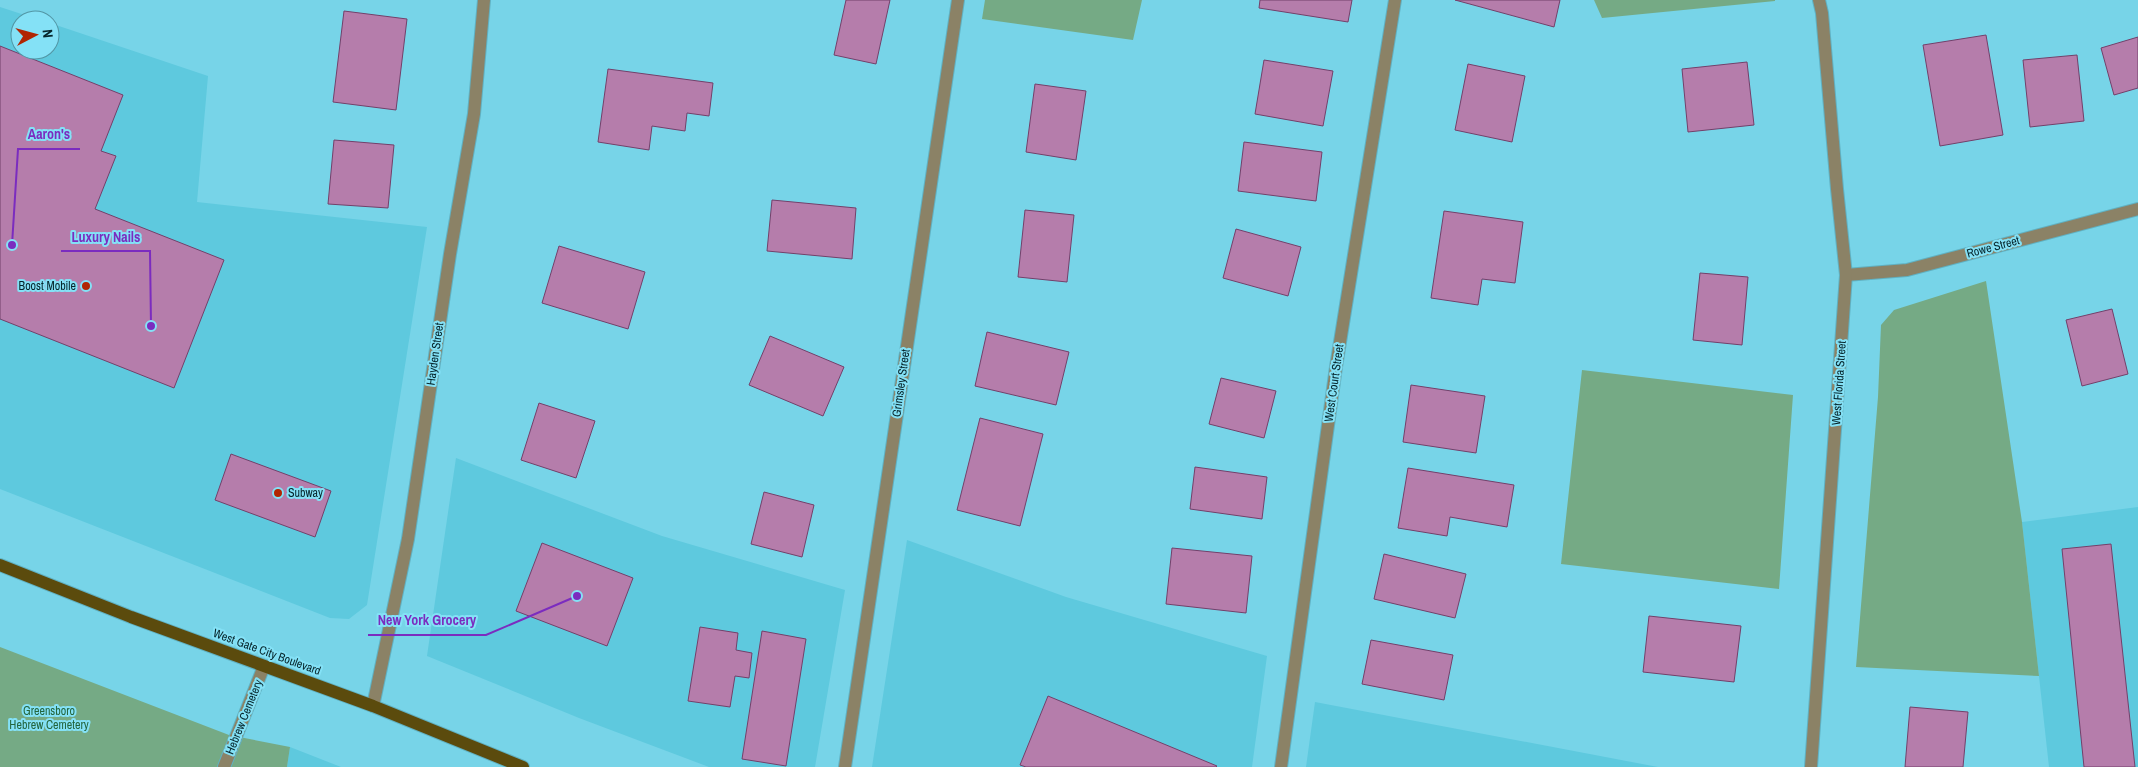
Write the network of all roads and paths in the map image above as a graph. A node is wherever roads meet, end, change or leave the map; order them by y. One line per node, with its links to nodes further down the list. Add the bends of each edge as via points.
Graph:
1 (484, 0): 9 (street, Hayden Street, via 474,114 448,263 409,531)
2 (958, 0): 12 (street, Grimsley Street)
3 (1395, 0): 13 (street, West Court Street, via 1336,367)
4 (1819, 0): 6 (street, West Florida Street)
5 (2138, 209): 6 (street, Rowe Street, via 1906,270)
6 (1846, 275): 14 (street, West Florida Street)
7 (0, 565): 8 (main road, West Gate City Boulevard)
8 (264, 666): 9 (main road, West Gate City Boulevard); 10 (street, Hebrew Cemetery)
9 (373, 706): 11 (main road, West Gate City Boulevard)
10 (224, 767)
11 (523, 767)
12 (845, 767)
13 (1281, 767)
14 (1811, 767)

